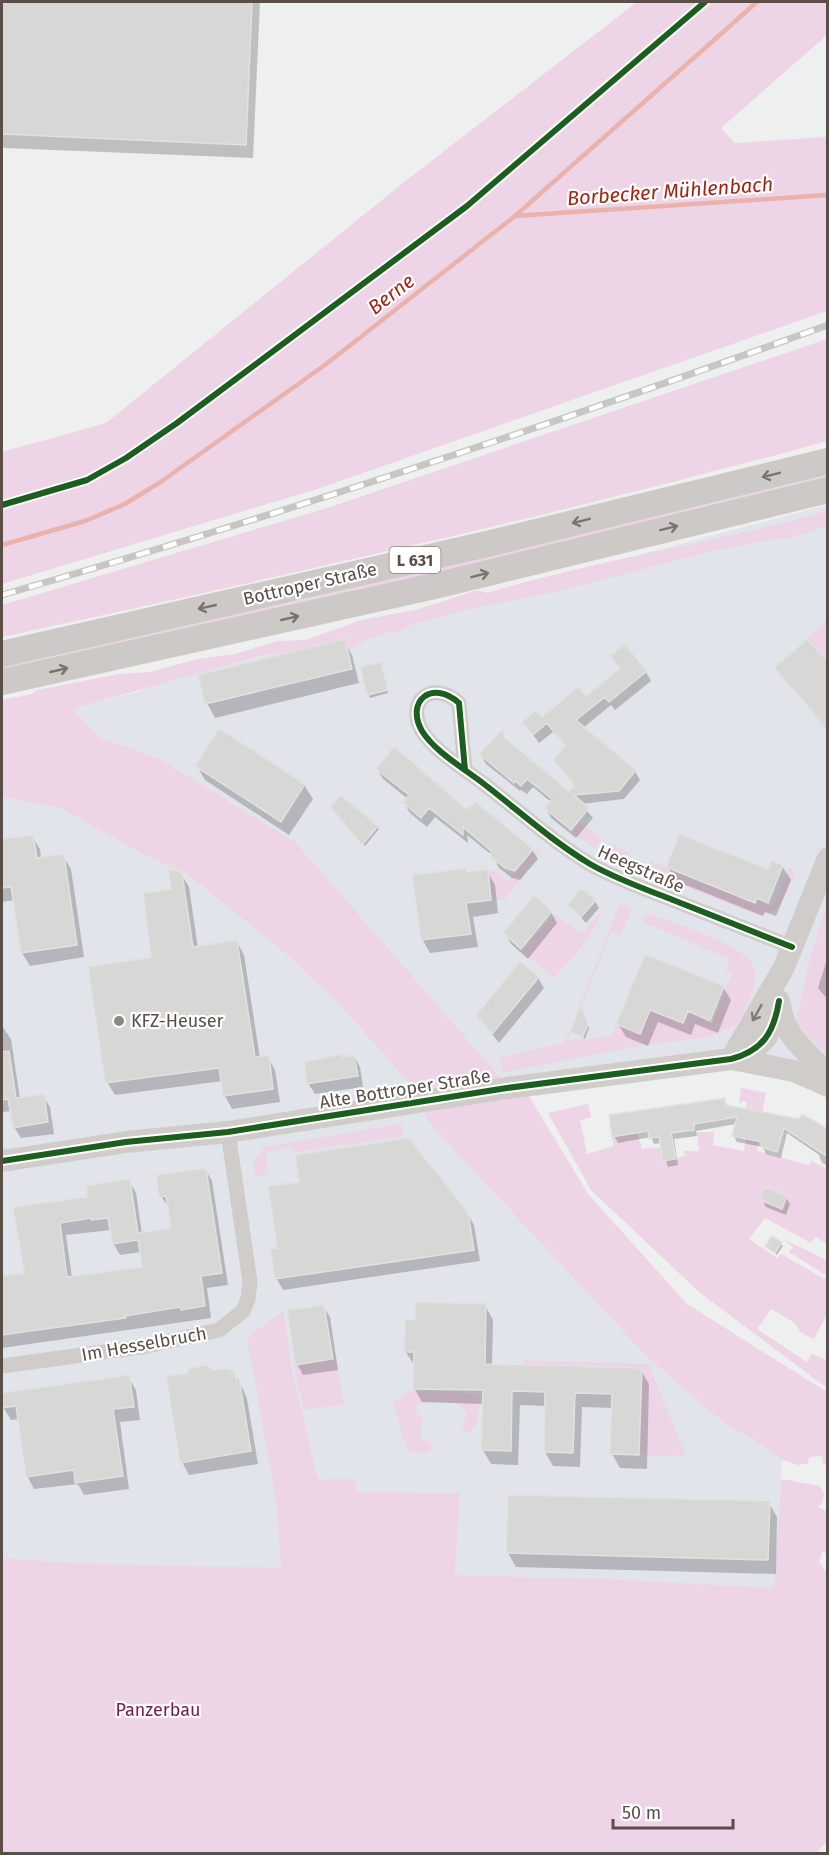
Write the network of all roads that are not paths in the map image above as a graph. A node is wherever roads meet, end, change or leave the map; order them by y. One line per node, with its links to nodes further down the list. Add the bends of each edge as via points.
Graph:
1 (828, 461): 3 (main road, Bottroper Straße / L 631, one-way to 3, via 487,544)
2 (828, 490): 4 (main road, Bottroper Straße / L 631, one-way to 2, via 439,585)
3 (2, 654)
4 (2, 682)
5 (465, 770): 5 (street, Heegstraße, via 422,731 418,708 427,694 442,692 459,703); 7 (street, Heegstraße, via 562,846 610,875)
6 (828, 858): 7 (street)
7 (788, 957): 8 (street); 9 (street, one-way to 9)
8 (779, 1000): 9 (street, Alte Bottroper Straße, via 768,1038 747,1054); 10 (street, via 792,1038)
9 (731, 1059): 11 (street, via 798,1072); 12 (street, Alte Bottroper Straße, via 507,1088)
10 (828, 1076)
11 (828, 1086)
12 (228, 1132): 13 (street, Alte Bottroper Straße, via 126,1142); 14 (street, Im Hesselbruch, via 250,1282 248,1299 239,1316 219,1330 166,1342)
13 (2, 1161)
14 (2, 1366)

